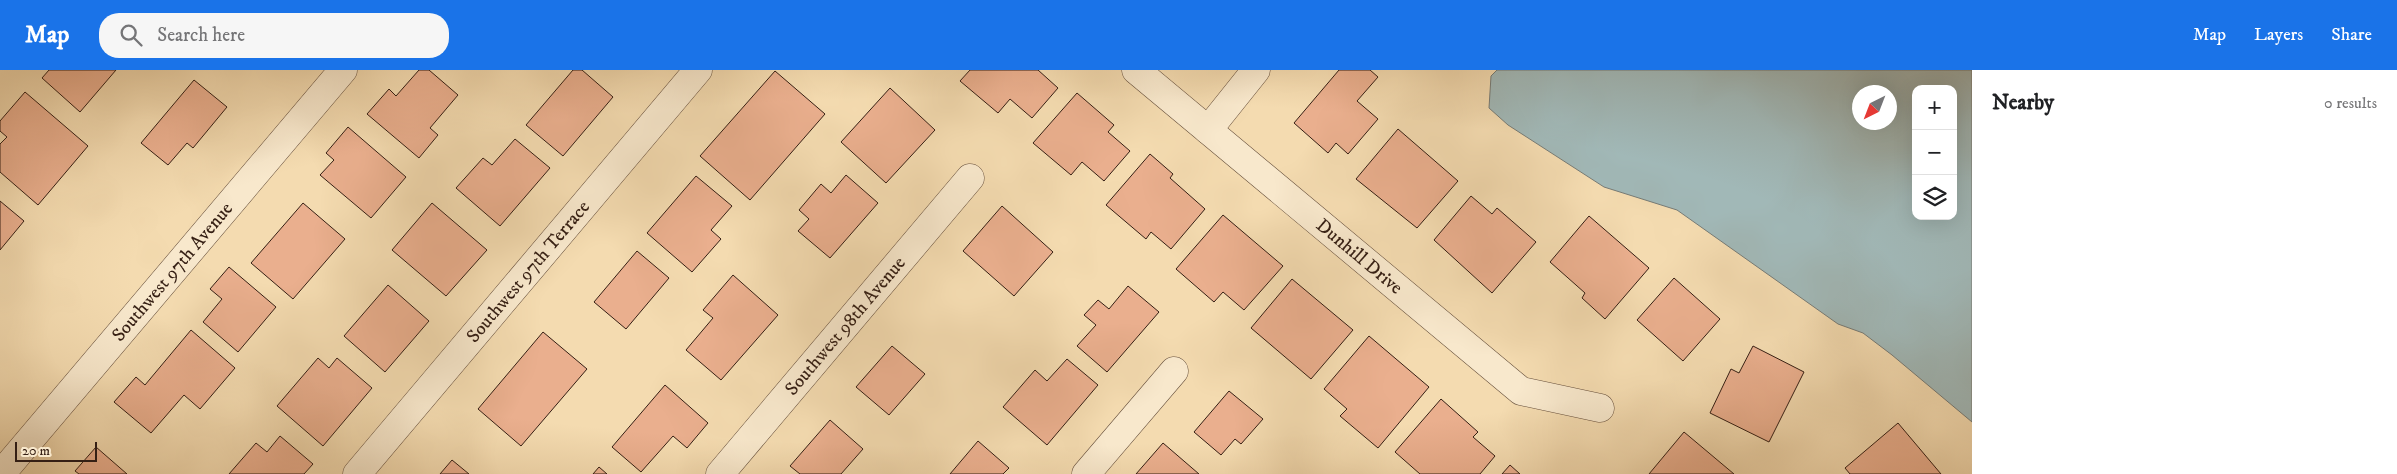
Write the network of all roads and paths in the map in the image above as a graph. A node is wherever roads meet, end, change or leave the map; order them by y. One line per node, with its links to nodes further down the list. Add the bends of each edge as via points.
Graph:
1 (343, 70): 9 (street, Southwest 97th Avenue)
2 (698, 70): 10 (street, Southwest 97th Terrace)
3 (1136, 70): 5 (street, Dunhill Drive)
4 (1256, 70): 5 (street)
5 (1208, 130): 8 (street, Dunhill Drive, via 1521,391)
6 (970, 178): 11 (street, Southwest 98th Avenue)
7 (1174, 371): 12 (street)
8 (1600, 408)
9 (2, 474)
10 (357, 474)
11 (720, 474)
12 (1086, 474)

